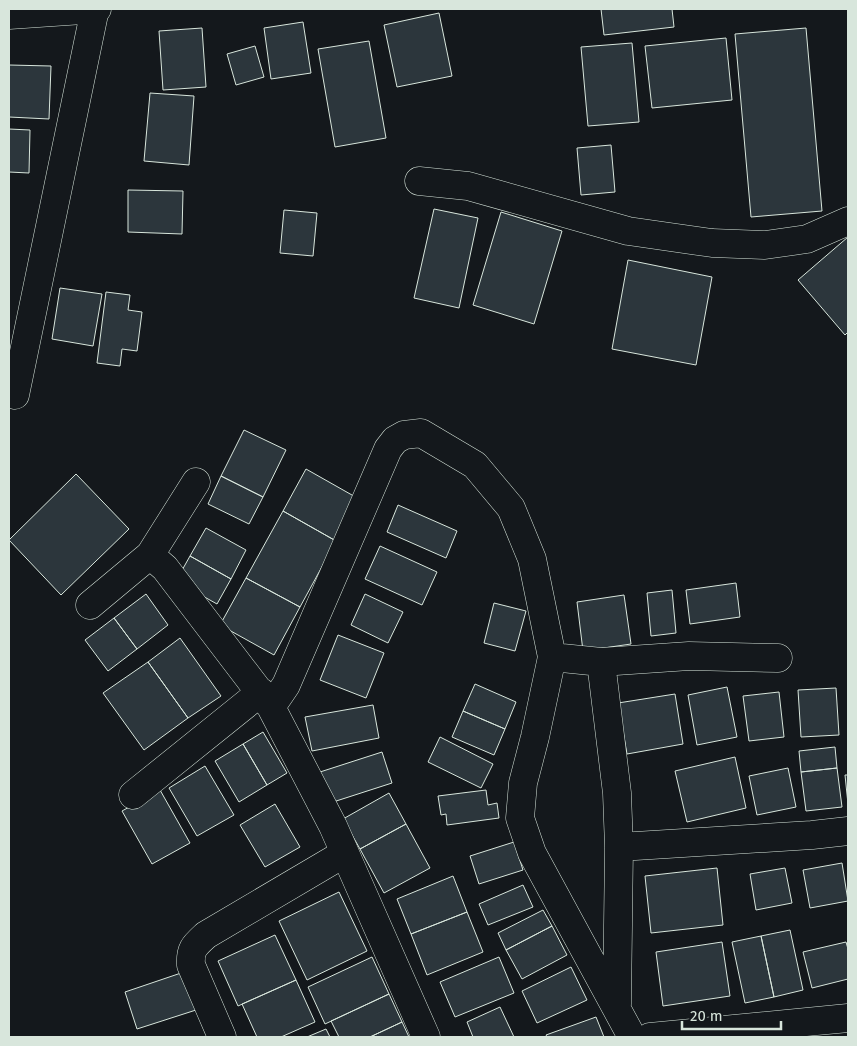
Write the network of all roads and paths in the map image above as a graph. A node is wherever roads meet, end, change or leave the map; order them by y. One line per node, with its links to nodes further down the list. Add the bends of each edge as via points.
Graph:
1 (96, 9): 2 (street); 5 (street)
2 (9, 15)
3 (419, 181): 4 (street, via 468,186 628,231 712,243 765,245 807,239)
4 (848, 222)
5 (15, 395)
6 (196, 482): 7 (street)
7 (150, 555): 8 (street); 12 (street, via 166,568)
8 (90, 605)
9 (552, 657): 11 (street); 12 (street, via 532,559 511,508 475,465 421,433 404,435 388,449 286,685); 17 (street, via 522,783 520,818 532,853)
10 (778, 658): 11 (street, via 689,656)
11 (601, 662): 15 (street, via 617,793)
12 (266, 700): 13 (street); 16 (street)
13 (133, 794)
14 (848, 831): 15 (street)
15 (619, 847): 17 (street)
16 (345, 853): 19 (street, via 206,935 190,953 191,965); 20 (street)
17 (617, 1008): 21 (street)
18 (848, 1018): 22 (street)
19 (222, 1037)
20 (426, 1037)
21 (632, 1037)
22 (650, 1037)

